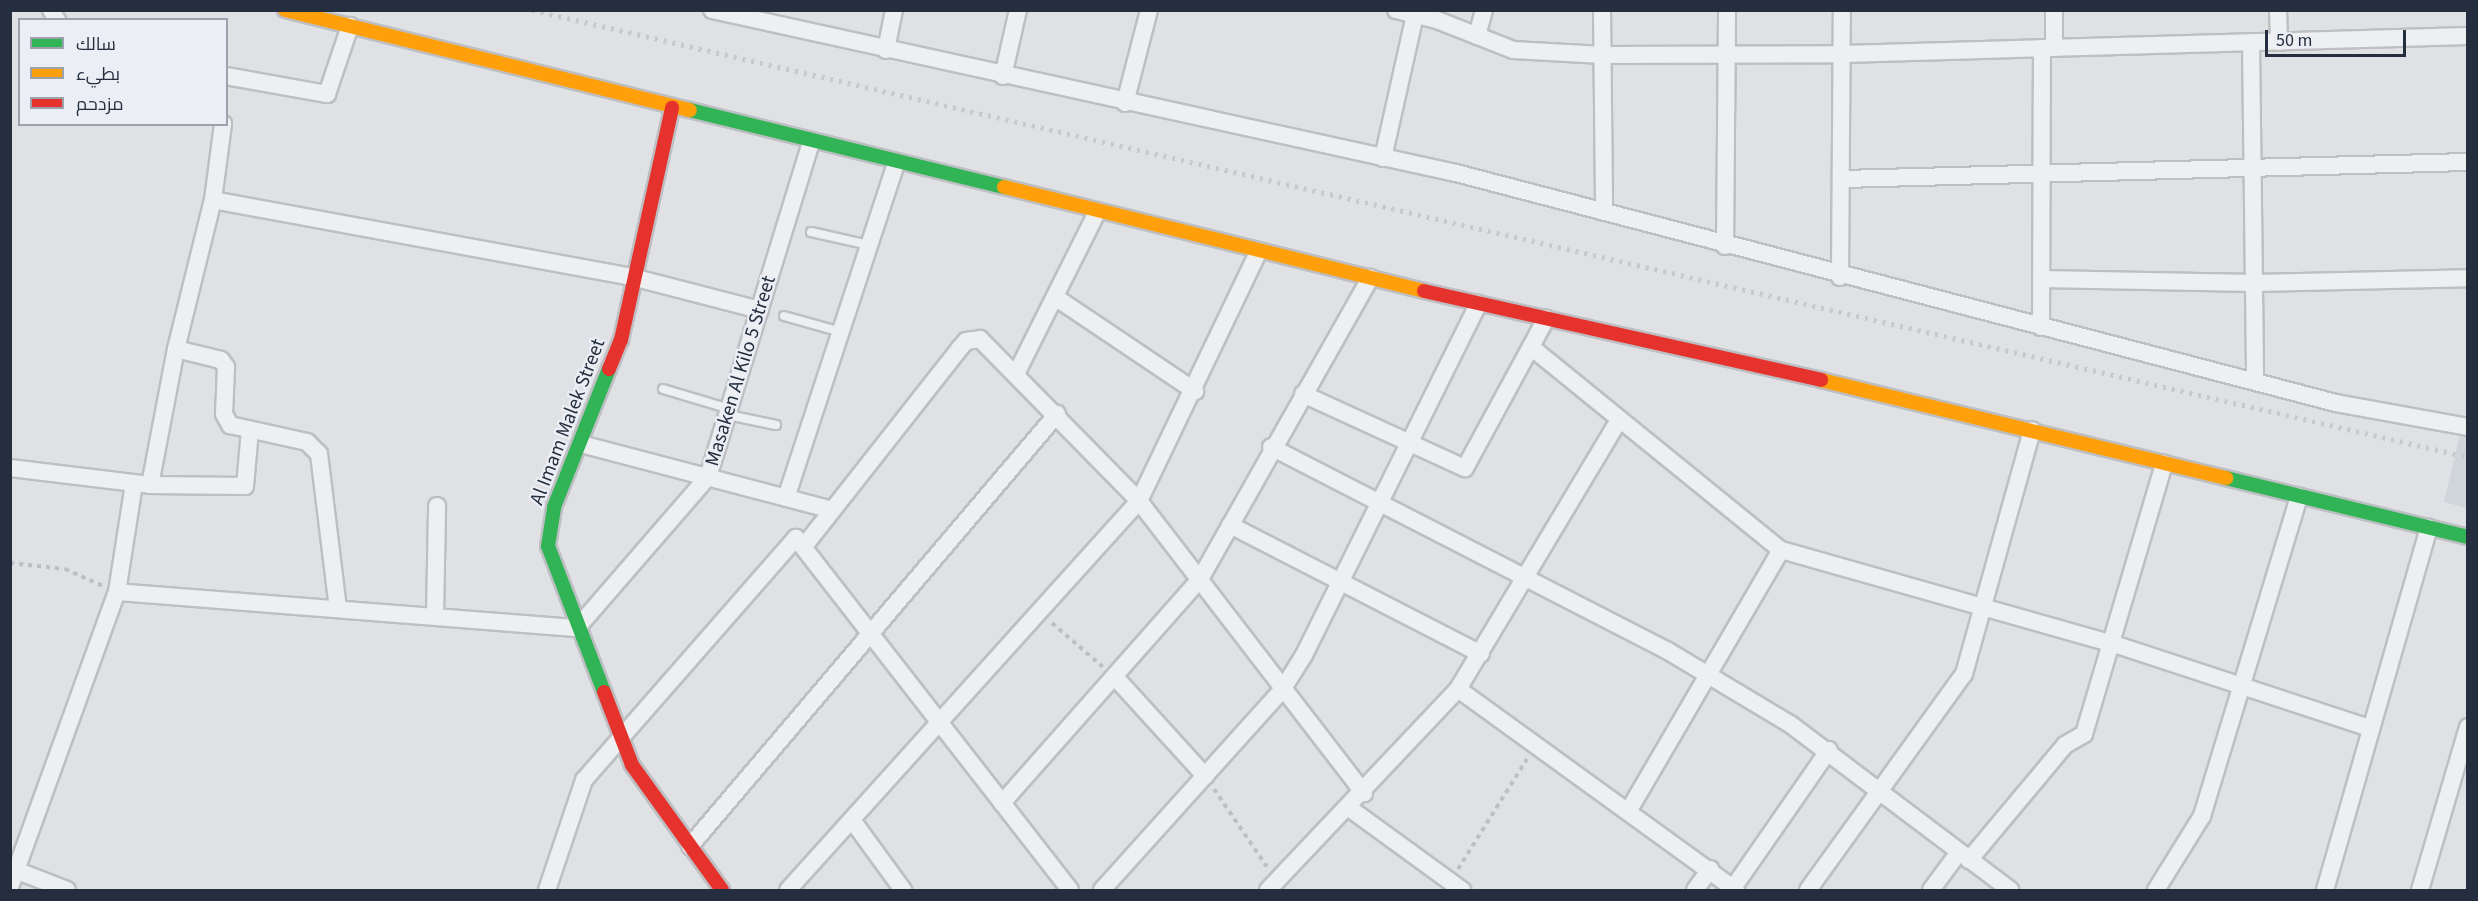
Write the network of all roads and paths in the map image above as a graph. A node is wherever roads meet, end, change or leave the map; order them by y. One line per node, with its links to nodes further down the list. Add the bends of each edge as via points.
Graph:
1 (285, 10): 14 (street)
2 (712, 10): 20 (street)
3 (894, 10): 20 (street)
4 (1018, 10): 24 (street)
5 (1149, 10): 26 (street)
6 (1396, 10): 13 (street)
7 (1484, 10): 15 (street)
8 (1602, 10): 22 (street)
9 (1727, 10): 23 (street)
10 (1842, 10): 21 (street)
11 (2054, 10): 19 (street)
12 (2278, 10): 18 (street)
13 (1415, 12): 15 (street); 30 (street)
14 (350, 26): 25 (street, via 327,94); 27 (street)
15 (1477, 36): 22 (street, via 1513,50)
16 (2468, 36): 18 (street)
17 (2252, 42): 18 (street); 19 (street); 33 (street)
18 (2279, 42)
19 (2048, 48): 21 (street); 34 (street)
20 (886, 50): 24 (street)
21 (1844, 54): 23 (street); 35 (street)
22 (1603, 55): 23 (street); 38 (street)
23 (1726, 55): 41 (street)
24 (1003, 76): 26 (street)
25 (228, 80)
26 (1125, 103): 30 (street)
27 (672, 108): 29 (street); 44 (street, Al Imam Malek Street)
28 (223, 126): 36 (street)
29 (811, 142): 32 (street); 51 (street, Masaken Al Kilo 5 Street)
30 (1383, 158): 38 (street)
31 (2468, 162): 33 (street)
32 (896, 163): 37 (street); 40 (street)
33 (2253, 167): 34 (street); 48 (street)
34 (2040, 173): 35 (street); 47 (street)
35 (1843, 179): 43 (street)
36 (213, 200): 44 (street); 57 (street)
37 (1097, 212): 42 (street); 49 (street)
38 (1604, 212): 41 (street)
39 (811, 232): 40 (lane)
40 (869, 245): 55 (street)
41 (1725, 246): 43 (street)
42 (1259, 251): 45 (street); 61 (street)
43 (1840, 277): 54 (street)
44 (636, 278): 51 (street); 70 (street, Al Imam Malek Street, via 611,371)
45 (1370, 278): 50 (street); 62 (street)
46 (2468, 278): 48 (street)
47 (2041, 279): 48 (street); 54 (street)
48 (2255, 283): 59 (street)
49 (1055, 297): 58 (street); 61 (street)
50 (1478, 304): 53 (street); 71 (street)
51 (760, 310): 63 (street, Masaken Al Kilo 5 Street)
52 (784, 316): 55 (lane)
53 (1546, 319): 56 (street); 69 (street)
54 (2041, 327): 59 (street)
55 (841, 332): 78 (street)
56 (1531, 347): 65 (street); 71 (street, via 1469,465 1456,466)
57 (176, 349): 68 (street, via 221,360 226,367 225,418 230,425); 76 (street)
58 (1016, 374): 64 (street); 82 (street, via 980,339 966,341)
59 (2256, 381): 67 (street, via 2336,403)
60 (663, 389): 63 (lane)
61 (1195, 391): 79 (street)
62 (1303, 394): 71 (street); 72 (street)
63 (729, 412): 66 (lane); 75 (street, Masaken Al Kilo 5 Street)
64 (1057, 414): 79 (street); 98 (street)
65 (1619, 420): 87 (street); 89 (street)
66 (776, 424)
67 (2468, 427)
68 (250, 430): 76 (street, via 245,486); 94 (street, via 307,442 320,454)
69 (2032, 430): 73 (street); 93 (street)
70 (581, 444): 75 (street); 97 (street, Al Imam Malek Street, via 554,507 548,536 552,566)
71 (1409, 444): 80 (street)
72 (1271, 447): 80 (street); 83 (street)
73 (2164, 464): 77 (street); 99 (street)
74 (10, 468): 76 (street)
75 (708, 477): 78 (street); 97 (street, Masaken Al Kilo 5 Street)
76 (142, 484): 92 (street)
77 (2299, 496): 84 (street); 103 (street)
78 (786, 498): 82 (street)
79 (1139, 501): 90 (street); 95 (street)
80 (1380, 504): 89 (street); 91 (street)
81 (437, 506): 96 (street)
82 (832, 510): 86 (street)
83 (1230, 525): 90 (street); 91 (street)
84 (2429, 528): 85 (street); 108 (street)
85 (2468, 537)
86 (805, 545): 98 (street); 109 (street, via 796,538 789,544)
87 (1780, 550): 93 (street); 101 (street)
88 (10, 562): 92 (path, via 65,569)
89 (1526, 577): 100 (street); 101 (street)
90 (1200, 579): 102 (street); 105 (street)
91 (1342, 584): 100 (street); 105 (street)
92 (117, 592): 94 (street); 122 (street)
93 (1986, 606): 99 (street); 113 (street, via 1964,674)
94 (338, 609): 96 (street)
95 (1037, 610): 102 (path); 106 (street)
96 (435, 615): 97 (street)
97 (577, 628): 109 (street, Al Imam Malek Street)
98 (872, 634): 106 (street); 119 (street)
99 (2114, 644): 103 (street); 120 (street, via 2084,734 2065,746)
100 (1481, 654): 104 (street)
101 (1708, 675): 111 (street); 117 (street)
102 (1115, 677): 112 (street); 115 (street)
103 (2244, 688): 108 (street); 138 (street, via 2202,816)
104 (1458, 689): 110 (street); 114 (street)
105 (1282, 690): 112 (street); 114 (street)
106 (940, 723): 115 (street); 118 (street)
107 (2468, 727): 140 (street)
108 (2370, 728): 139 (street)
109 (622, 741): 119 (street, Al Imam Malek Street, via 644,785); 128 (street, via 579,788)
110 (1536, 746): 117 (street); 124 (path)
111 (1829, 750): 113 (street); 126 (street)
112 (1205, 776): 123 (path); 133 (street)
113 (1880, 789): 120 (street); 135 (street)
114 (1364, 793): 116 (street)
115 (1002, 803): 132 (street)
116 (1349, 808): 123 (street); 124 (street)
117 (1629, 810): 121 (street)
118 (852, 820): 130 (street); 131 (street)
119 (690, 846): 129 (street, Al Imam Malek Street)
120 (1964, 856): 136 (street); 137 (street)
121 (1710, 869): 126 (street); 134 (street)
122 (14, 870): 125 (street); 127 (street)
123 (1273, 886)
124 (1456, 886)
125 (10, 887)
126 (1734, 889)
127 (68, 891)
128 (547, 891)
129 (722, 891)
130 (788, 891)
131 (903, 891)
132 (1070, 891)
133 (1102, 891)
134 (1695, 891)
135 (1808, 891)
136 (1931, 891)
137 (2010, 891)
138 (2156, 891)
139 (2325, 891)
140 (2420, 891)

